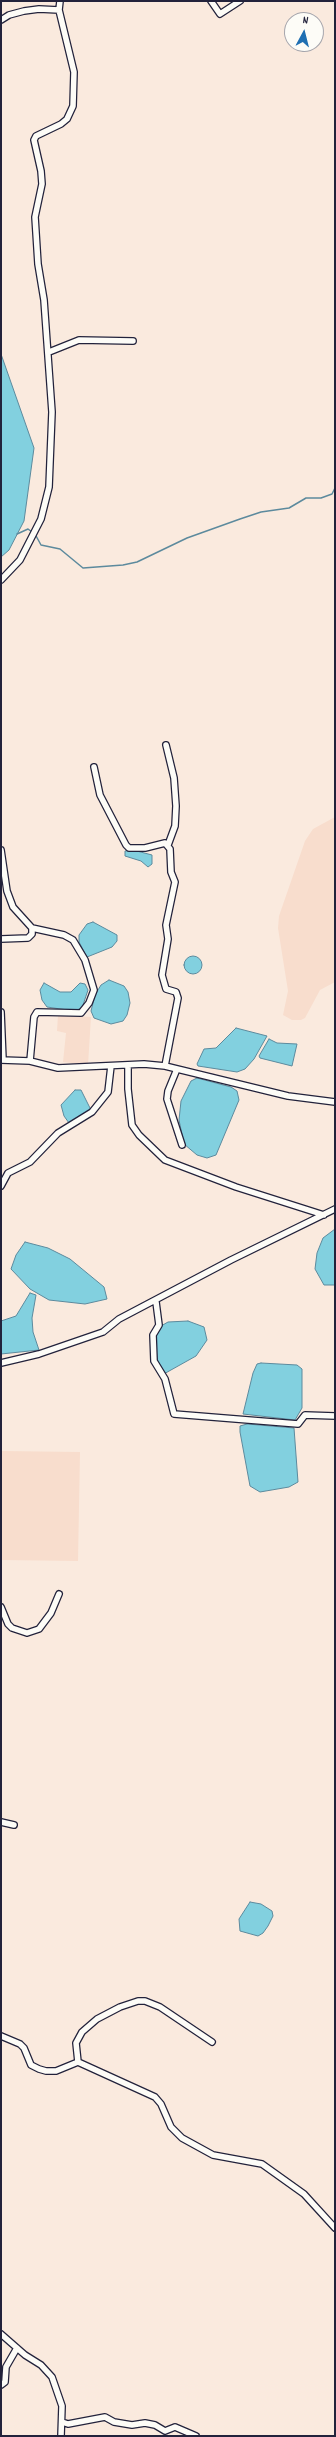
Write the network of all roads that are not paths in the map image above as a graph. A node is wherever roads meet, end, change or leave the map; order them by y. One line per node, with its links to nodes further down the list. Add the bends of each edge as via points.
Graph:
1 (60, 1): 4 (street)
2 (211, 1): 3 (street, via 220,14)
3 (240, 1)
4 (59, 10): 5 (street, via 24,11); 7 (street, via 74,72 73,106 67,119 36,136 34,140 42,184 35,217)
5 (1, 20)
6 (133, 341): 7 (street, via 79,340)
7 (48, 352): 8 (street, via 52,412 49,487 41,519 16,565)
8 (1, 580)
9 (166, 745): 11 (street, via 174,778 176,806 175,826)
10 (94, 767): 11 (street, via 100,795 126,845 129,848 145,848 165,843)
11 (168, 845): 20 (street, via 175,882 166,925 168,939 162,975 166,989 176,992 178,998)
12 (1, 850): 13 (street, via 7,891 13,907)
13 (32, 928): 14 (street, via 32,934 28,938); 17 (street, via 64,935 73,940 85,960 94,990 89,1003 81,1013 37,1012 34,1017)
14 (1, 939)
15 (1, 1012): 16 (street)
16 (2, 1060): 17 (street)
17 (30, 1061): 19 (street, via 58,1068)
18 (128, 1065): 19 (street); 20 (street); 28 (street, via 132,1125 165,1160 236,1187)
19 (110, 1066): 25 (street, via 108,1092 92,1112 58,1133 30,1162)
20 (165, 1066): 21 (street)
21 (177, 1069): 22 (street, via 288,1096); 23 (street, via 167,1099)
22 (335, 1102)
23 (182, 1145)
24 (1, 1172): 25 (street)
25 (8, 1173): 26 (street)
26 (1, 1186)
27 (335, 1209): 28 (street)
28 (324, 1215): 29 (street, via 231,1260)
29 (156, 1302): 30 (street, via 119,1319 103,1332 40,1354); 31 (street, via 159,1325 153,1335 154,1361 164,1379 174,1414 298,1424 305,1415)
30 (1, 1363)
31 (335, 1416)
32 (59, 1594): 33 (street, via 39,1629 27,1633 8,1624)
33 (1, 1607)
34 (1, 1822): 35 (street)
35 (14, 1825)
36 (1, 2036): 38 (street, via 20,2044 31,2065 39,2069 56,2070)
37 (212, 2042): 38 (street, via 160,2007 138,2001 97,2019 82,2032 76,2043)
38 (78, 2062): 39 (street, via 155,2097 162,2104 171,2127 196,2147 213,2155 262,2164 284,2178 312,2202)
39 (335, 2228)
40 (1, 2334): 41 (street)
41 (17, 2348): 42 (street, via 6,2367 5,2382); 43 (street, via 41,2365 52,2377 62,2406)
42 (1, 2385)
43 (62, 2422): 44 (street); 45 (street, via 68,2424 105,2417 114,2422 155,2425 165,2431 175,2427)
44 (61, 2436)
45 (196, 2436)

